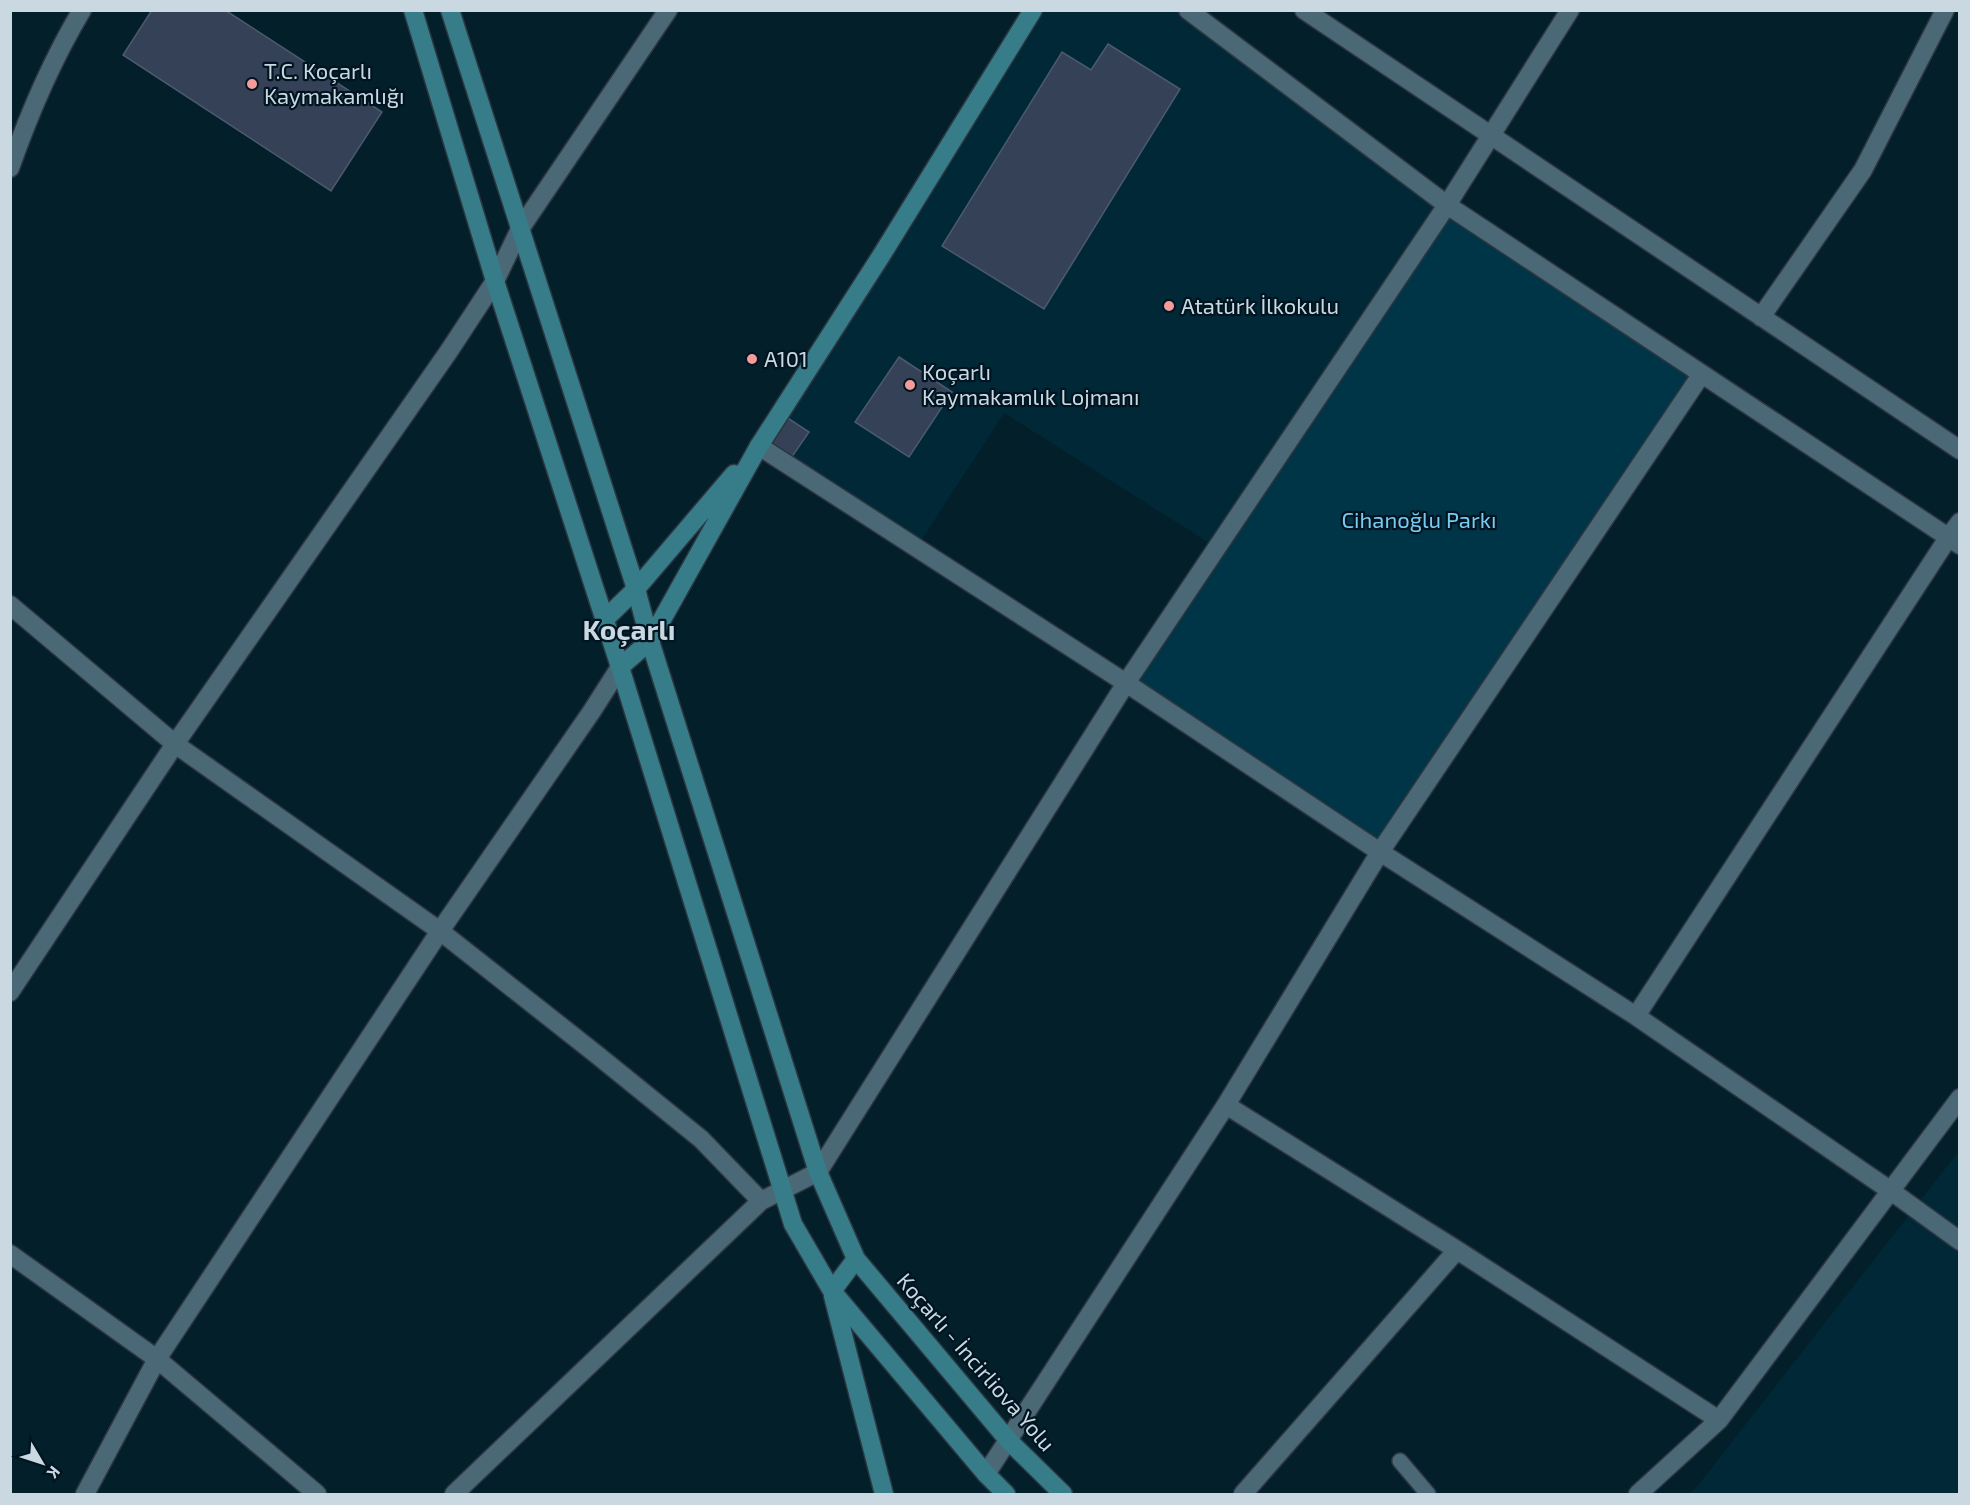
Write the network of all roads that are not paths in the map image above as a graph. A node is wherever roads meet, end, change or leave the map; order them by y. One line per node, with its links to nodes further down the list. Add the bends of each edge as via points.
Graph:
1 (82, 10): 11 (street, via 59,48)
2 (413, 10): 14 (main road)
3 (450, 10): 13 (main road, Koçarlı - İncirliova Yolu)
4 (668, 10): 13 (street)
5 (1033, 10): 17 (main road)
6 (1188, 10): 12 (street)
7 (1304, 10): 10 (street)
8 (1570, 10): 10 (street)
9 (1945, 10): 15 (street, via 1863,170)
10 (1489, 136): 12 (street); 15 (street)
11 (10, 168)
12 (1447, 205): 16 (street); 26 (street)
13 (520, 229): 14 (street); 21 (main road, Koçarlı - İncirliova Yolu)
14 (495, 281): 23 (main road); 27 (street)
15 (1761, 317): 18 (street)
16 (1701, 375): 20 (street); 28 (street)
17 (759, 446): 21 (main road); 24 (main road); 26 (street)
18 (1959, 450)
19 (1959, 522): 20 (street)
20 (1954, 542): 31 (street)
21 (636, 589): 23 (main road); 24 (main road, Koçarlı - İncirliova Yolu)
22 (10, 605): 27 (street)
23 (605, 619): 25 (main road)
24 (650, 641): 25 (main road); 34 (main road, Koçarlı - İncirliova Yolu)
25 (620, 667): 29 (street); 35 (main road)
26 (1126, 683): 28 (street); 34 (street)
27 (175, 744): 29 (street); 30 (street)
28 (1380, 852): 31 (street); 33 (street)
29 (440, 931): 37 (street, via 701,1139); 43 (street)
30 (10, 992)
31 (1636, 1016): 36 (street)
32 (1959, 1098): 36 (street)
33 (1226, 1105): 39 (street); 45 (street)
34 (818, 1172): 35 (street); 41 (main road, Koçarlı - İncirliova Yolu)
35 (782, 1191): 37 (street); 42 (main road, via 793,1224)
36 (1891, 1191): 38 (street); 44 (street)
37 (760, 1201): 50 (street)
38 (1959, 1241)
39 (1457, 1250): 44 (street); 54 (street)
40 (10, 1254): 43 (street)
41 (856, 1259): 42 (main road); 45 (main road, Koçarlı - İncirliova Yolu)
42 (832, 1291): 47 (main road); 51 (main road)
43 (157, 1359): 48 (street); 49 (street)
44 (1719, 1420): 56 (street)
45 (1009, 1441): 47 (street); 53 (main road, Koçarlı - İncirliova Yolu)
46 (1400, 1461): 55 (lane)
47 (987, 1474): 52 (main road)
48 (85, 1494)
49 (317, 1494)
50 (454, 1494)
51 (884, 1494)
52 (1006, 1494)
53 (1063, 1494)
54 (1243, 1494)
55 (1428, 1494)
56 (1638, 1494)

